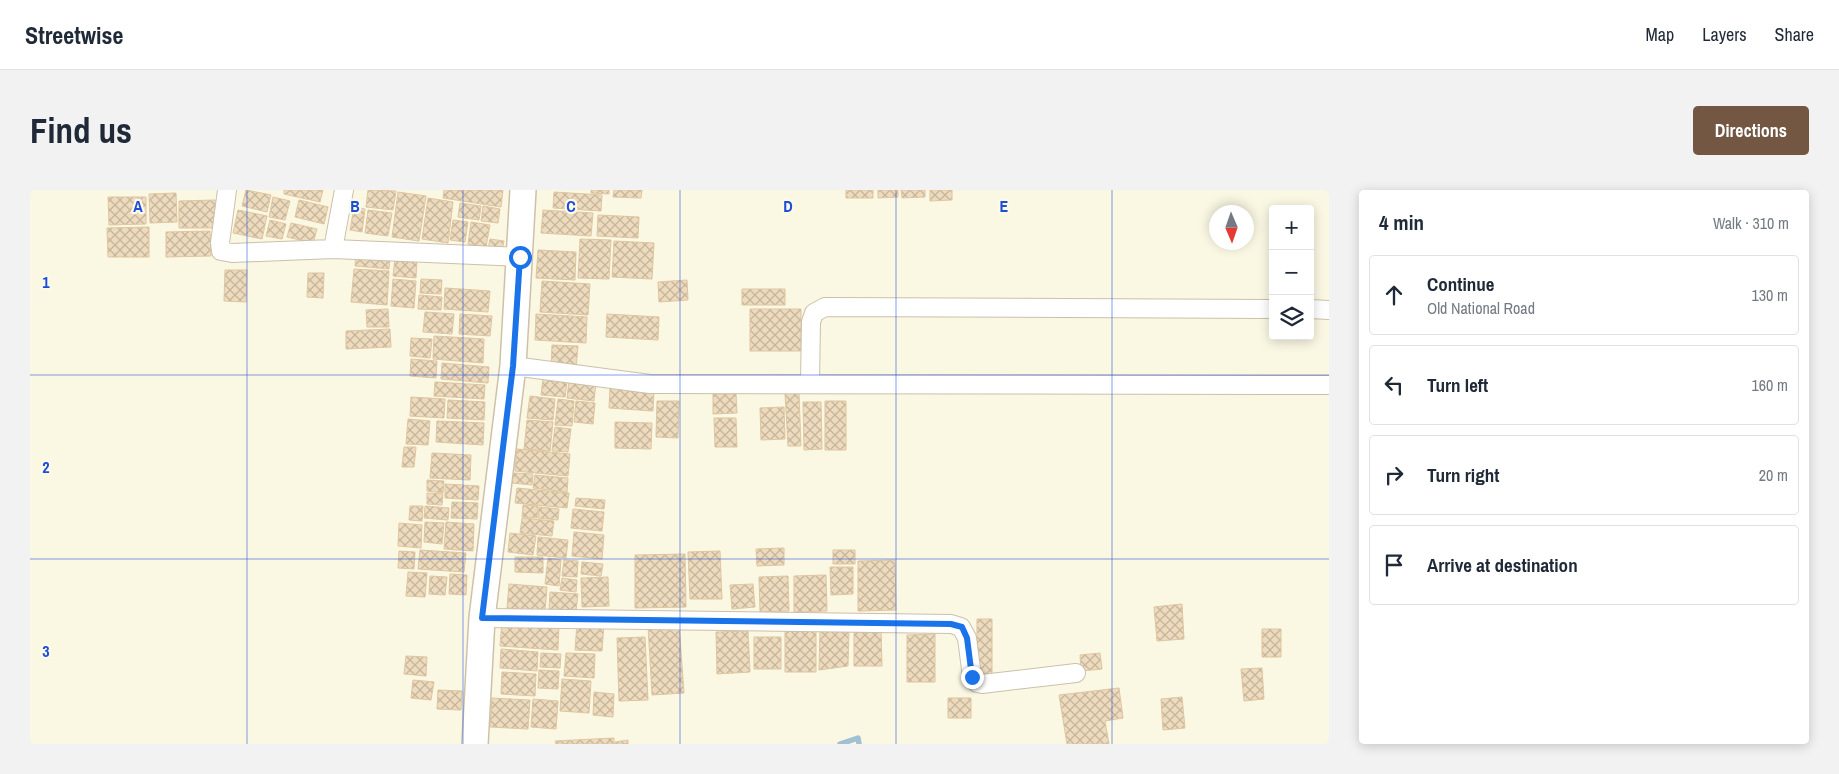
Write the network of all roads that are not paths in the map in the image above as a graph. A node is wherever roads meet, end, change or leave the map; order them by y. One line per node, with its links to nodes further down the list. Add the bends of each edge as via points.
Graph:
1 (227, 190): 4 (street, via 221,252)
2 (344, 190): 4 (street)
3 (523, 190): 5 (main road)
4 (333, 249): 5 (street)
5 (520, 257): 9 (main road)
6 (1269, 309): 10 (street, via 824,307 814,313 811,322)
7 (1314, 309): 8 (street)
8 (1329, 310)
9 (513, 366): 10 (street, via 650,384); 12 (main road)
10 (810, 384): 11 (street)
11 (1329, 385)
12 (482, 618): 13 (street, via 951,624 962,627 967,638 972,677 977,683); 14 (main road)
13 (1076, 673)
14 (476, 744)

